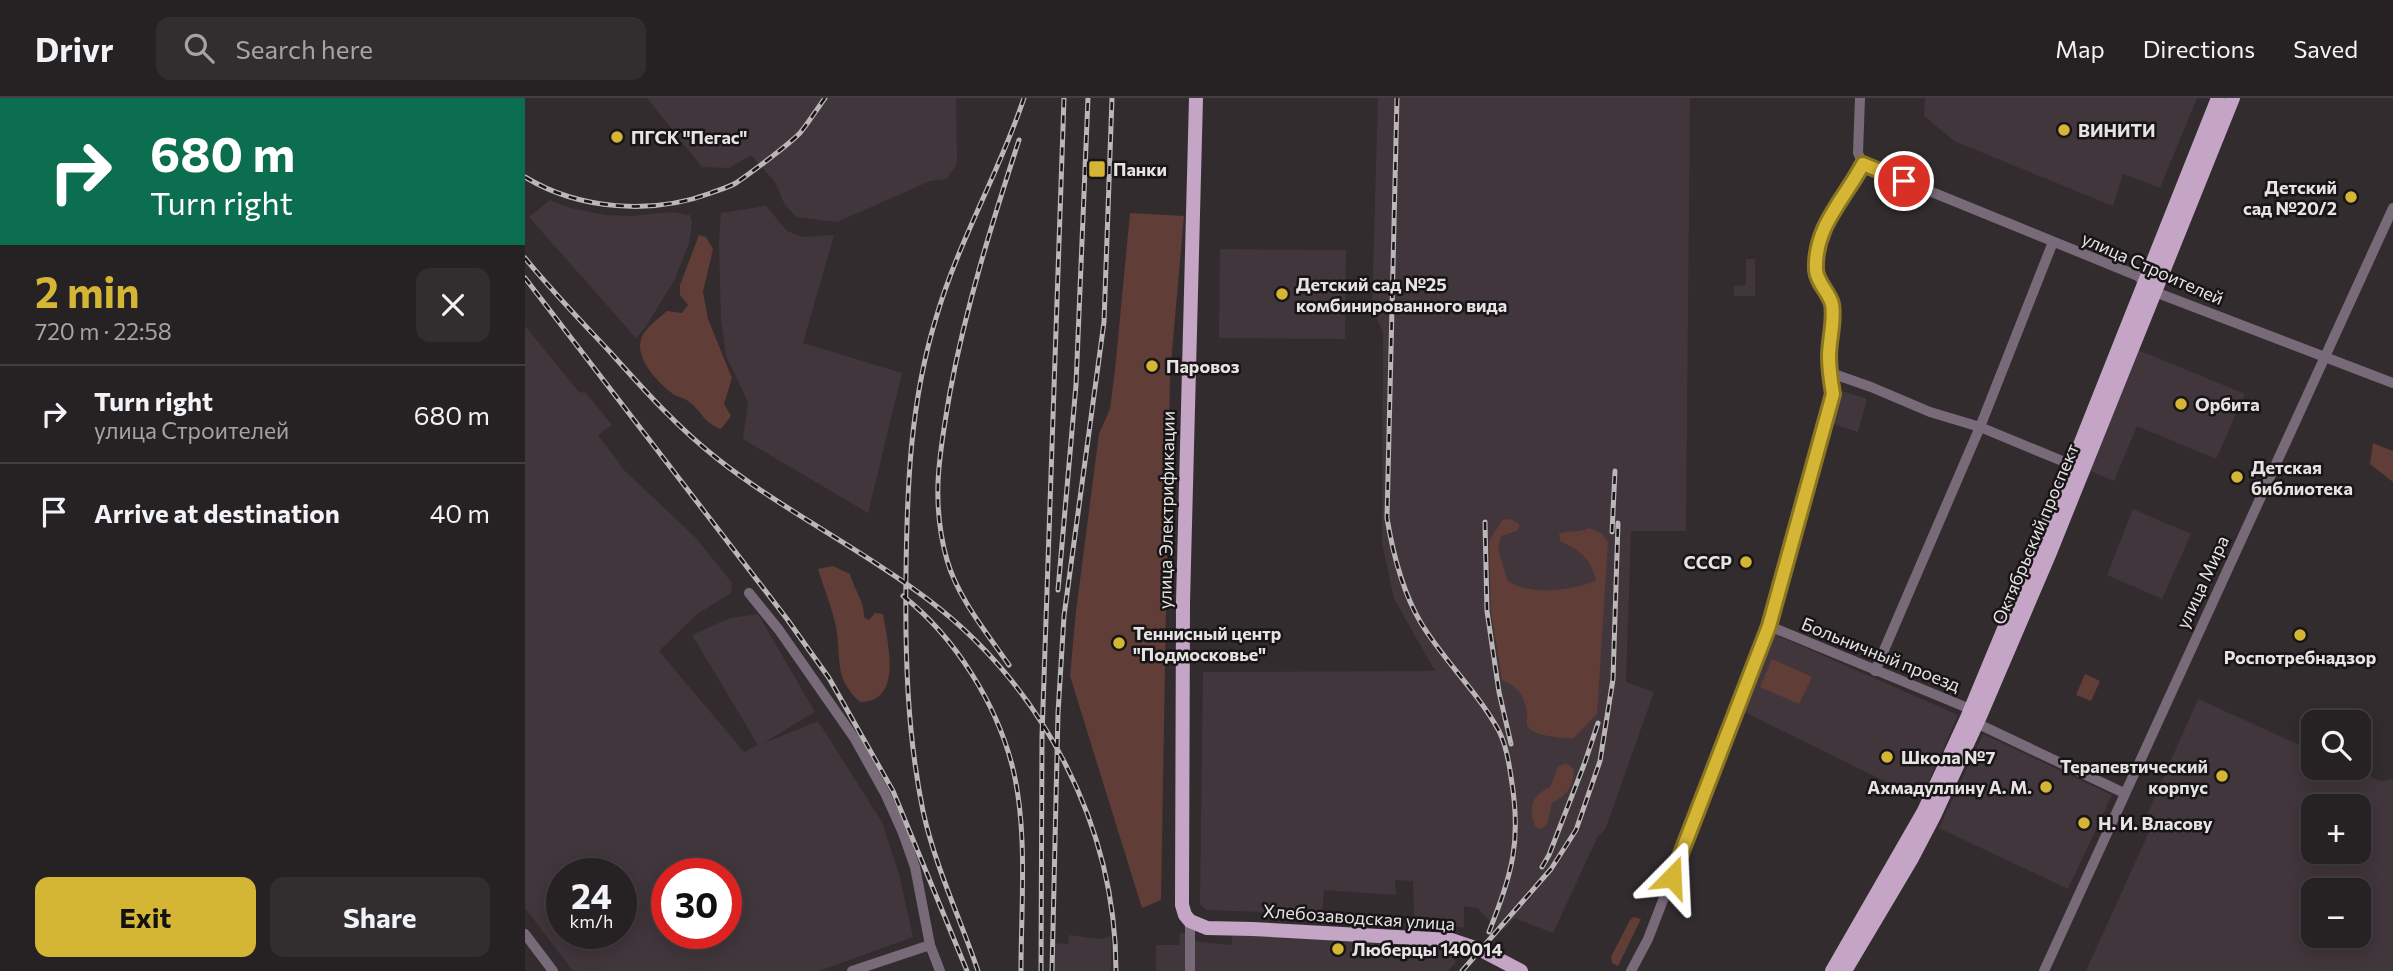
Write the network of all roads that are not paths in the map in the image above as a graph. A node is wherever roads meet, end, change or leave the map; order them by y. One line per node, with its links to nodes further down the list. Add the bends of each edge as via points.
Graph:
1 (1196, 98): 19 (main road, улица Электрификации, via 1183,603 1182,905)
2 (1860, 98): 5 (street, via 1858,153)
3 (2218, 98): 8 (main road, Октябрьский проспект)
4 (2233, 98): 8 (main road, Октябрьский проспект)
5 (1863, 164): 7 (street, улица Строителей); 10 (street, via 1829,215 1818,248 1816,272 1832,301)
6 (2393, 208): 9 (street, улица Мира)
7 (2053, 242): 8 (street, улица Строителей, via 2138,276); 12 (street)
8 (2150, 287): 9 (street, улица Строителей); 13 (main road, Октябрьский проспект); 17 (main road, Октябрьский проспект, via 2049,555)
9 (2324, 356): 11 (street, улица Строителей); 18 (street, улица Мира)
10 (1831, 373): 12 (street); 15 (street, via 1833,394)
11 (2393, 383)
12 (1980, 427): 13 (street); 16 (street)
13 (2072, 464): 17 (main road, Октябрьский проспект)
14 (749, 593): 21 (street, via 855,739 885,793 915,867)
15 (1769, 626): 16 (street, Больничный проезд); 27 (street, via 1648,939)
16 (1875, 671): 17 (street, Больничный проезд)
17 (1973, 716): 18 (street, Больничный проезд); 28 (main road, Октябрьский проспект); 29 (main road, Октябрьский проспект, via 1934,816)
18 (2125, 793): 30 (street, улица Мира)
19 (1190, 921): 25 (street); 26 (main road, Хлебозаводская улица, via 1207,928 1451,940)
20 (525, 934): 22 (street)
21 (930, 945): 23 (street); 24 (street)
22 (553, 971)
23 (852, 971)
24 (940, 971)
25 (1190, 971)
26 (1521, 971)
27 (1631, 971)
28 (1832, 971)
29 (1845, 971)
30 (2044, 971)

